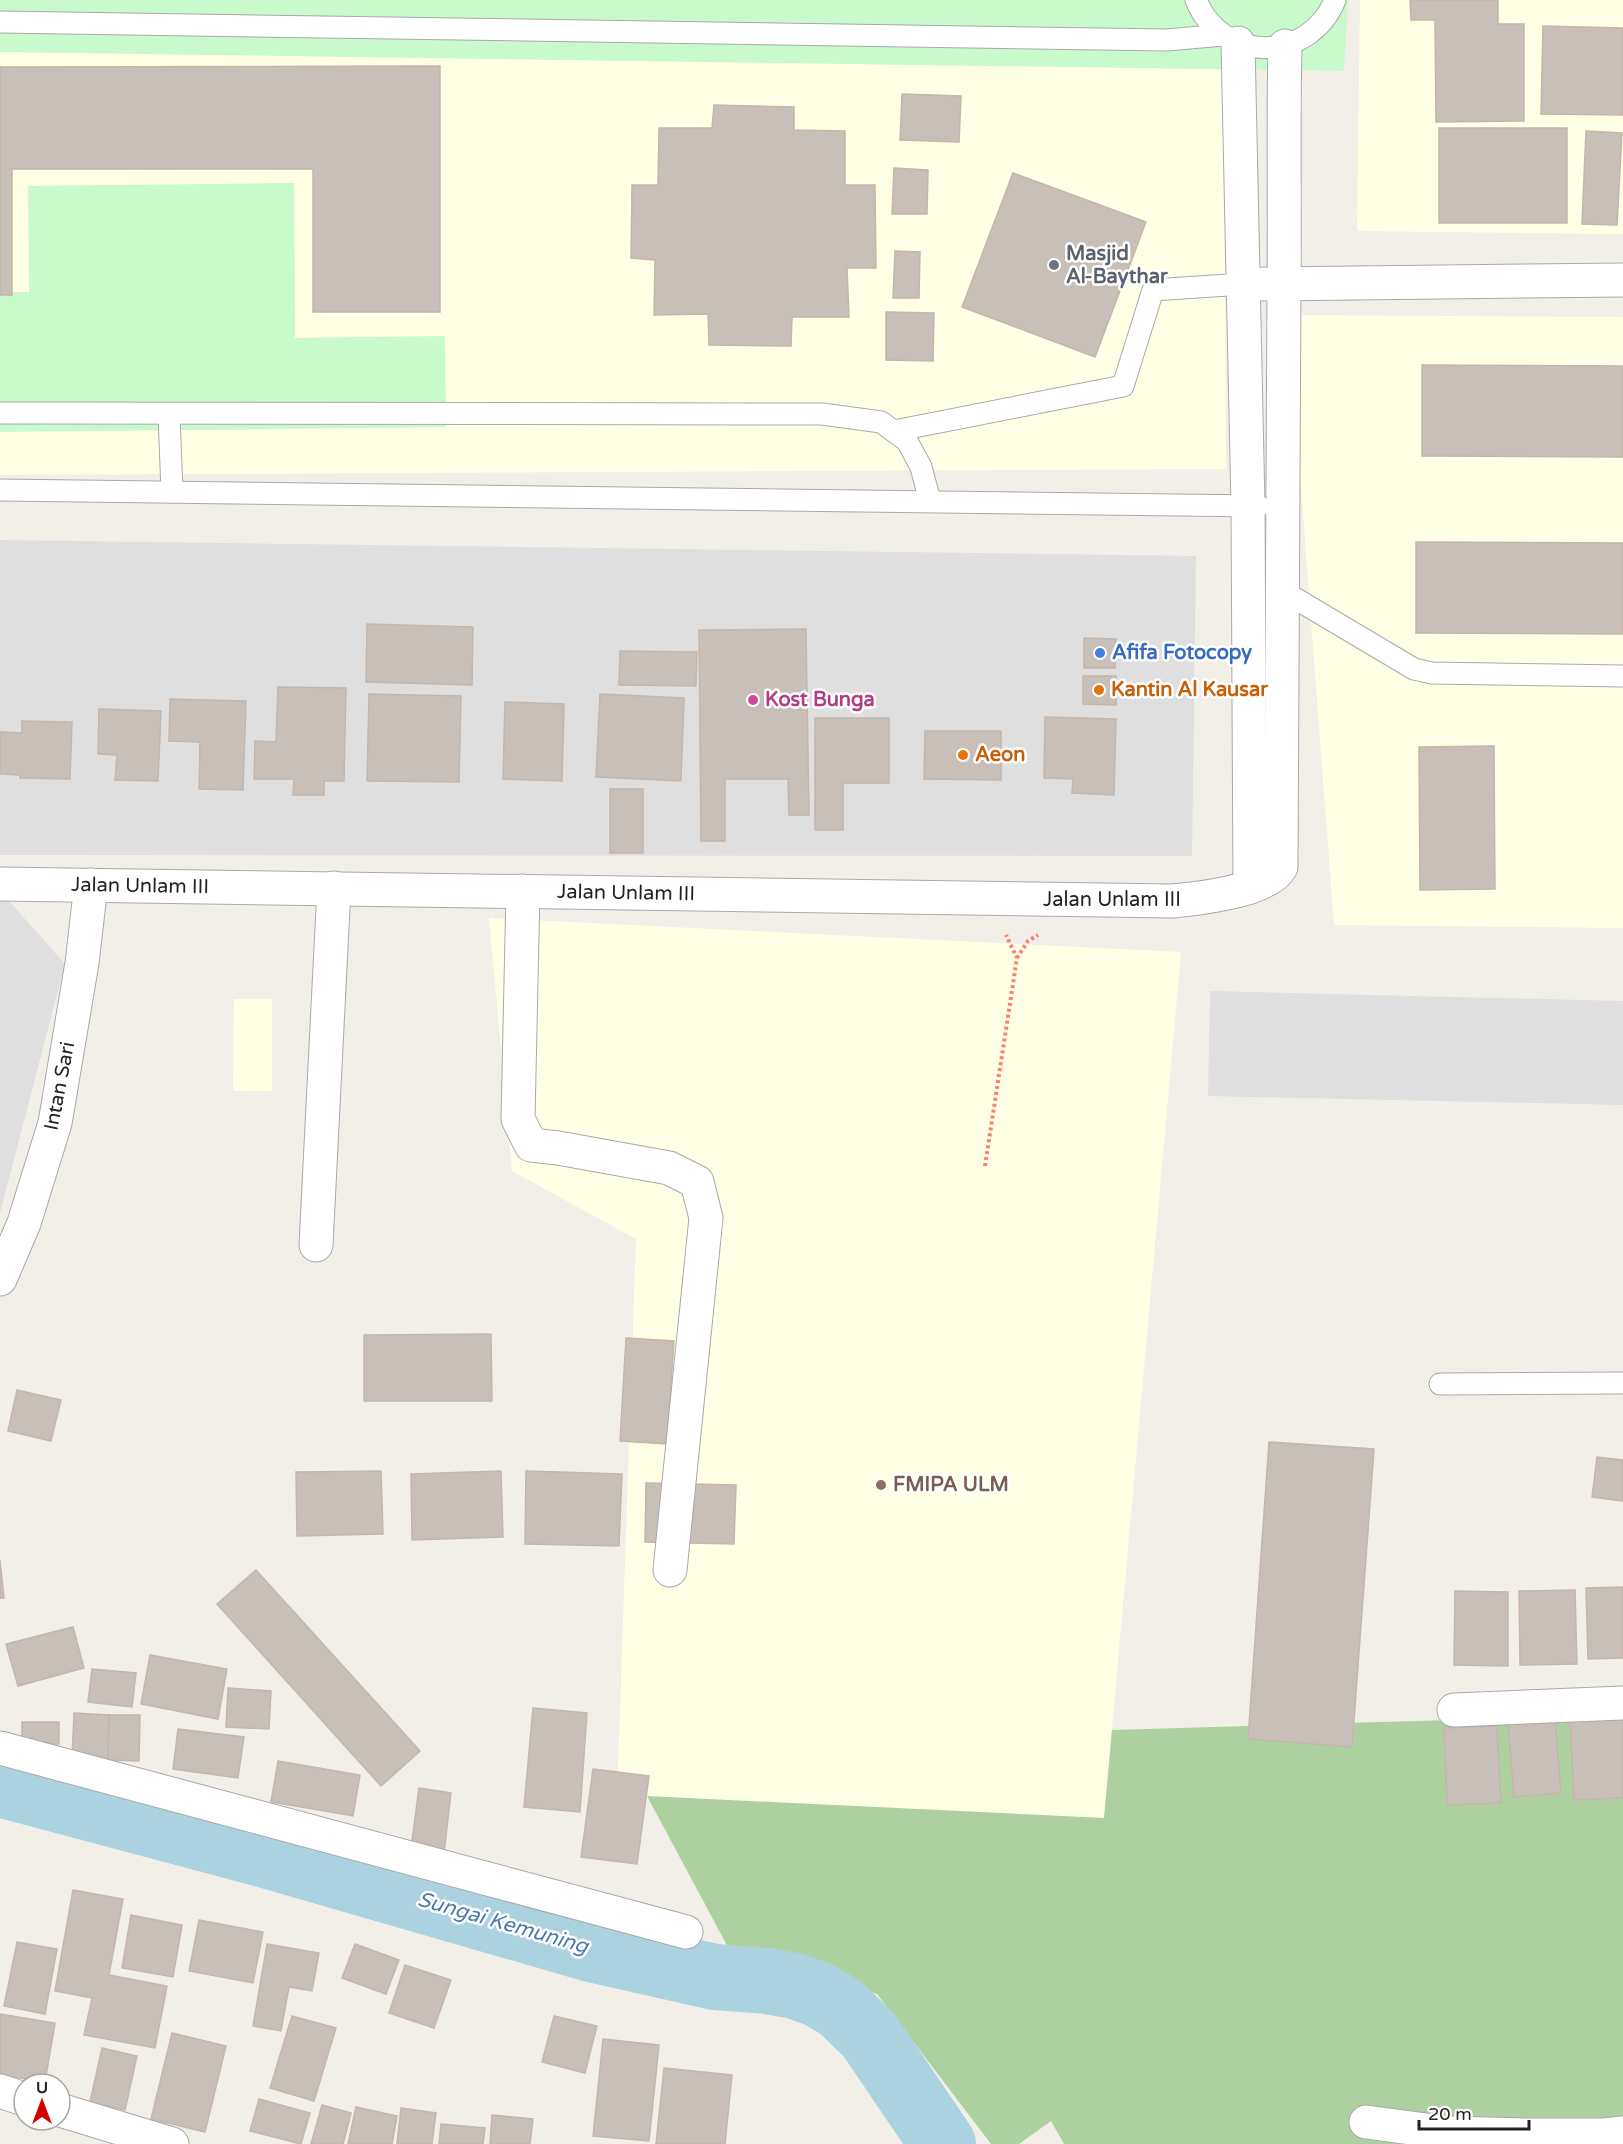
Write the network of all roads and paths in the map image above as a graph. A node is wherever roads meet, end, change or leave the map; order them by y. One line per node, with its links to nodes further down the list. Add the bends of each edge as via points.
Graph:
1 (1196, 0): 4 (lane, via 1202,14)
2 (1335, 0): 5 (lane, via 1329,14 1310,34)
3 (0, 22): 4 (lane)
4 (1230, 39): 5 (lane, via 1261,48); 7 (street)
5 (1285, 46): 8 (street)
6 (1623, 280): 8 (street)
7 (1243, 284): 8 (street); 11 (lane, via 1153,290 1124,386); 15 (street)
8 (1284, 284): 16 (street)
9 (0, 413): 10 (lane)
10 (169, 415): 11 (lane, via 822,414 881,422); 13 (lane)
11 (894, 431): 14 (lane, via 907,441 921,467)
12 (0, 490): 13 (lane)
13 (172, 492): 14 (lane)
14 (930, 501): 15 (lane)
15 (1248, 506): 16 (lane); 21 (street)
16 (1281, 507): 17 (street)
17 (1281, 590): 18 (lane, via 1414,669 1432,673); 21 (street, Jalan Unlam III, via 1281,867)
18 (1623, 676)
19 (0, 884): 20 (street, Jalan Unlam III)
20 (91, 885): 22 (street, Jalan Unlam III); 27 (street, Intan Sari, via 55,1123 24,1223)
21 (1250, 887): 23 (street, Jalan Unlam III, via 1172,901)
22 (334, 888): 23 (street, Jalan Unlam III); 26 (street)
23 (524, 891): 30 (street, via 518,1119 531,1145 669,1168 697,1182 706,1218)
24 (1004, 932): 25 (path, via 1017,958)
25 (985, 1166)
26 (316, 1245)
27 (0, 1280)
28 (1623, 1383): 29 (lane)
29 (1440, 1384)
30 (670, 1570)
31 (1623, 1703): 32 (street)
32 (1454, 1710)
33 (0, 1748): 34 (street)
34 (686, 1932)
35 (72, 2114): 38 (street)
36 (1366, 2122): 37 (street, via 1449,2133)
37 (1623, 2133)
38 (172, 2144)

